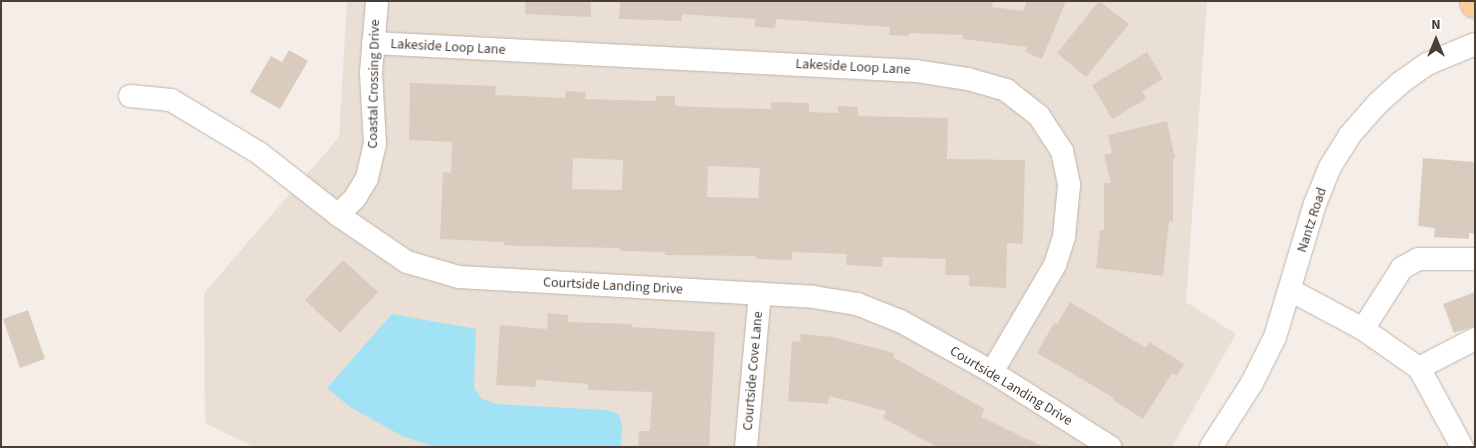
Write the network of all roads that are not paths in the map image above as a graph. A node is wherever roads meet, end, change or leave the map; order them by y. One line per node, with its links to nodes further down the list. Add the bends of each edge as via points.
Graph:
1 (377, 1): 2 (street, Coastal Crossing Drive)
2 (373, 43): 5 (street, Coastal Crossing Drive, via 371,73 375,144 367,178 355,198); 12 (street, Lakeside Loop Lane, via 916,71 968,79 1006,90 1039,116 1062,151 1069,185 1064,237 1055,266)
3 (1475, 44): 7 (street, Nantz Road, via 1427,64 1400,83 1349,136 1330,167 1315,204)
4 (130, 96): 5 (street, Courtside Landing Drive, via 171,100 259,153)
5 (338, 215): 8 (street, Courtside Landing Drive, via 407,262 459,277)
6 (1475, 259): 9 (street, via 1419,259 1402,268)
7 (1290, 290): 9 (street); 15 (street, Nantz Road, via 1275,337 1252,383)
8 (760, 294): 12 (street, Courtside Landing Drive, via 858,304 900,321); 13 (street, Courtside Cove Lane)
9 (1363, 329): 11 (street)
10 (1475, 339): 11 (street)
11 (1419, 368): 16 (street)
12 (992, 372): 14 (street, Courtside Landing Drive)
13 (746, 447)
14 (1110, 447)
15 (1211, 447)
16 (1462, 447)

